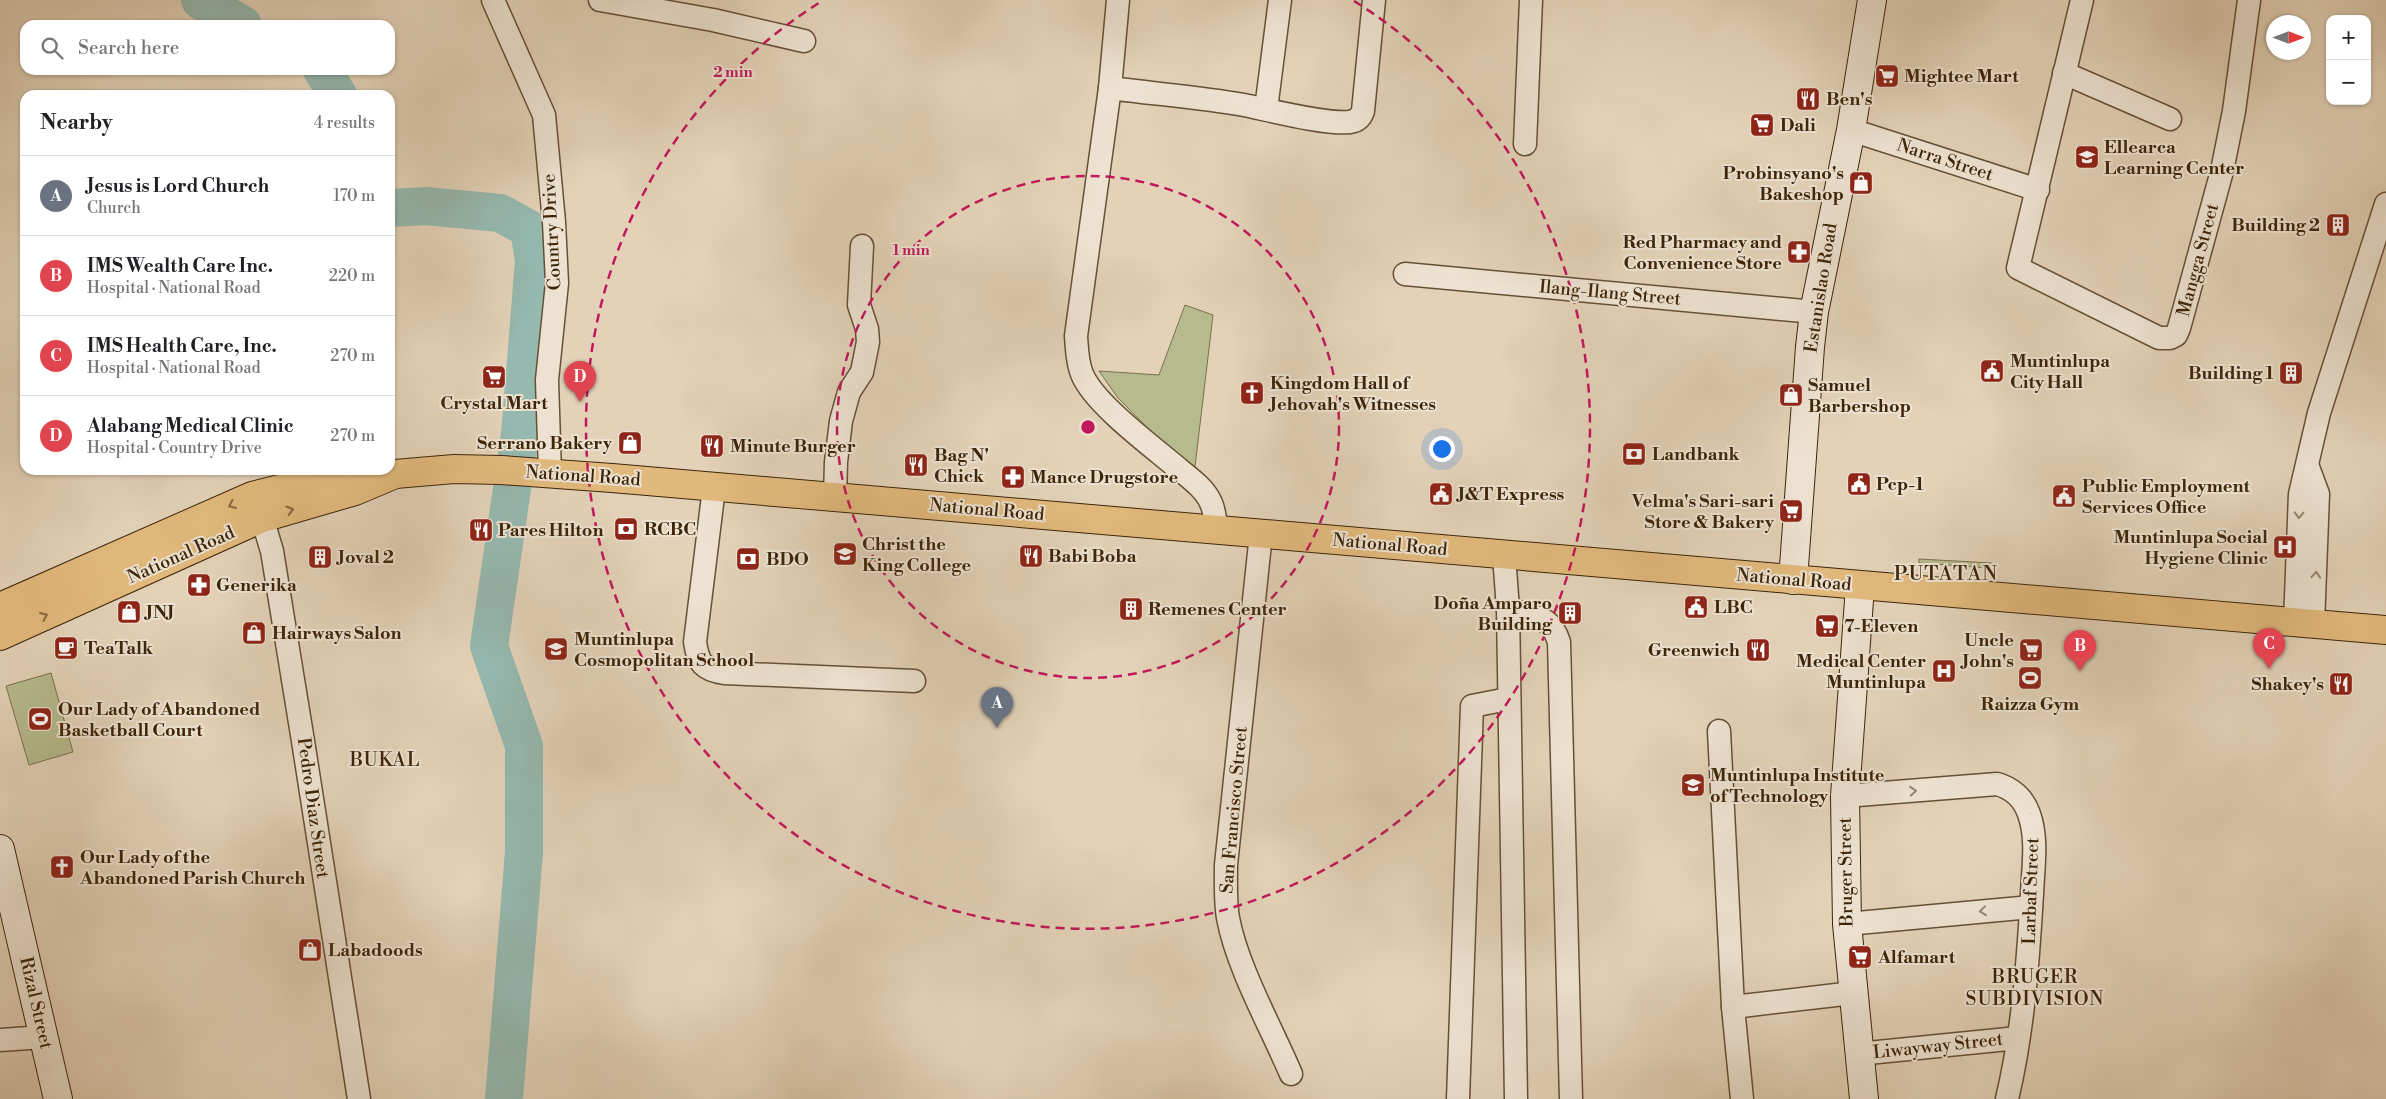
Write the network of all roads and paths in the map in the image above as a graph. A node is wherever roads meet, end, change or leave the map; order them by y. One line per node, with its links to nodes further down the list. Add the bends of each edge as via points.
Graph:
1 (493, 0): 23 (street, Country Drive, via 544,115 557,283)
2 (600, 0): 10 (street)
3 (1118, 0): 13 (street)
4 (1280, 0): 14 (street)
5 (1374, 0): 14 (street, via 1361,117 1347,122)
6 (1531, 0): 17 (street)
7 (1872, 0): 16 (street, Estanislao Road)
8 (2082, 0): 12 (street)
9 (2248, 0): 18 (street, Mangga Street, via 2234,110 2222,171 2180,328 2170,338 2159,338 2018,268)
10 (714, 10): 11 (street)
11 (804, 41)
12 (2064, 73): 15 (street); 18 (street)
13 (1110, 88): 14 (street); 30 (street, via 1076,336 1078,358 1091,390 1106,407 1207,496 1212,503)
14 (1266, 109)
15 (2170, 119)
16 (1851, 130): 18 (street, Narra Street); 22 (street, Estanislao Road)
17 (1525, 144)
18 (2038, 190)
19 (2386, 204): 38 (street, via 2319,413 2300,494)
20 (862, 246): 28 (street, via 859,305 868,342 862,372 849,392 841,421)
21 (1405, 274): 22 (street, Ilang-Ilang Street)
22 (1814, 312): 33 (street, Estanislao Road)
23 (541, 473): 24 (highway, National Road, via 454,469); 27 (highway, National Road)
24 (395, 474)
25 (336, 475): 35 (highway, National Road, one-way to 35, via 252,496)
26 (393, 475): 29 (highway, National Road, one-way to 26, via 355,491)
27 (714, 488): 28 (highway, National Road); 41 (street, via 695,642 697,656 703,665 711,671 724,673)
28 (835, 497): 30 (highway, National Road)
29 (262, 518): 40 (highway, National Road, one-way to 29); 56 (street, Pedro Diaz Street, via 272,551 304,741)
30 (1216, 529): 31 (highway, National Road)
31 (1261, 534): 32 (highway, National Road); 54 (street, San Francisco Street, via 1226,865 1226,902 1240,958)
32 (1504, 555): 33 (highway, National Road); 37 (street)
33 (1794, 580): 34 (highway, National Road)
34 (1860, 586): 38 (highway, National Road); 44 (street, Bruger Street)
35 (13, 595): 36 (highway, National Road)
36 (0, 607)
37 (1508, 609): 42 (street); 59 (street, via 1543,619 1554,627 1559,642)
38 (2304, 623): 39 (highway, National Road)
39 (2386, 630)
40 (0, 636)
41 (914, 681)
42 (1508, 699): 57 (street, via 1472,706); 58 (street)
43 (1719, 730): 49 (street)
44 (1845, 796): 46 (street, Larbaf Street, one-way to 46, via 1997,784 2007,787 2024,803 2033,828); 47 (street, Bruger Street)
45 (0, 849): 50 (street, Rizal Street)
46 (2031, 907): 47 (street, one-way to 47); 51 (street, Larbaf Street)
47 (1847, 924): 48 (street, Bruger Street)
48 (1853, 993): 49 (street); 53 (street, Bruger Street)
49 (1733, 1007): 60 (street)
50 (44, 1037): 52 (street); 55 (street, Rizal Street)
51 (2018, 1038): 53 (street, Liwayway Street); 62 (street, Larbaf Street)
52 (0, 1040)
53 (1858, 1054): 61 (street, Bruger Street)
54 (1292, 1074)
55 (58, 1099)
56 (359, 1099)
57 (1458, 1099)
58 (1516, 1099)
59 (1571, 1099)
60 (1742, 1099)
61 (1864, 1099)
62 (2007, 1099)

